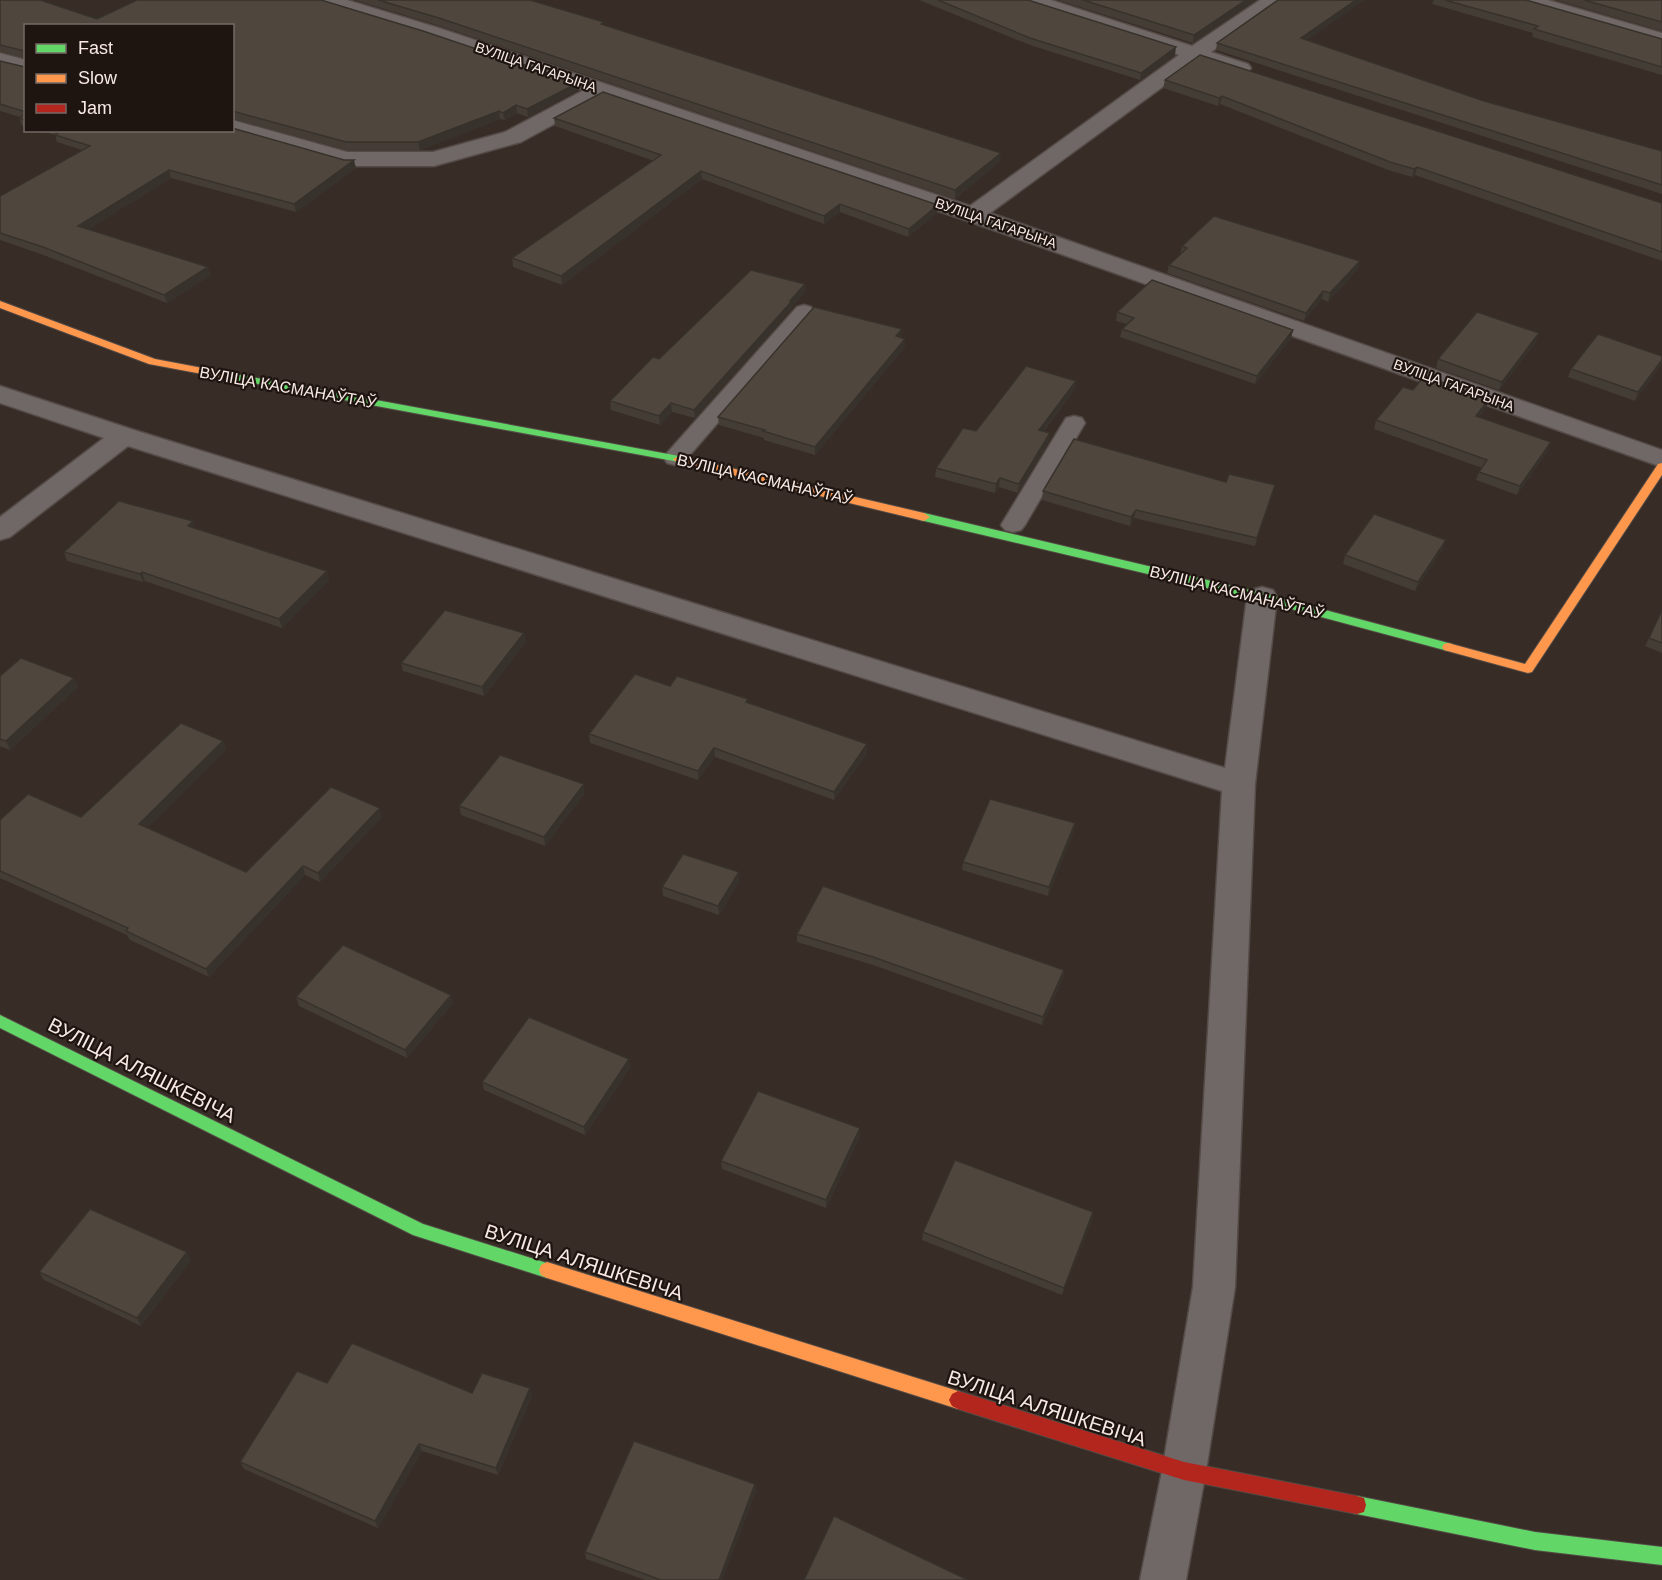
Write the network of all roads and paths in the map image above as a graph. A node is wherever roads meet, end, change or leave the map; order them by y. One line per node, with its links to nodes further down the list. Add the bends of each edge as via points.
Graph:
1 (326, 0): 10 (street, ВУЛІЦА ГАГАРЫНА)
2 (1031, 0): 6 (street)
3 (1274, 0): 6 (street)
4 (1527, 0): 5 (street)
5 (1662, 39)
6 (1195, 53): 9 (street); 12 (street)
7 (0, 59): 8 (street)
8 (24, 66)
9 (1263, 75)
10 (603, 89): 11 (street, via 513,136 434,159 346,159); 12 (street, ВУЛІЦА ГАГАРЫНА)
11 (234, 127)
12 (974, 214): 19 (street, ВУЛІЦА ГАГАРЫНА)
13 (0, 304): 18 (street, ВУЛІЦА КАСМАНАЎТАЎ, via 153,362)
14 (804, 311): 18 (lane)
15 (0, 394): 17 (street)
16 (1074, 423): 21 (lane)
17 (124, 436): 22 (street); 24 (street)
18 (675, 458): 23 (street, ВУЛІЦА КАСМАНАЎТАЎ)
19 (1662, 459)
20 (1662, 466): 23 (street, ВУЛІЦА КАСМАНАЎТАЎ, via 1528,669)
21 (1013, 525)
22 (0, 531)
23 (1262, 597): 24 (street)
24 (1239, 784): 26 (street, via 1214,1287)
25 (0, 1021): 26 (street, ВУЛІЦА АЛЯШКЕВІЧА, via 419,1230)
26 (1184, 1471): 27 (street, ВУЛІЦА АЛЯШКЕВІЧА, via 1535,1541); 28 (street)
27 (1662, 1556)
28 (1163, 1580)

